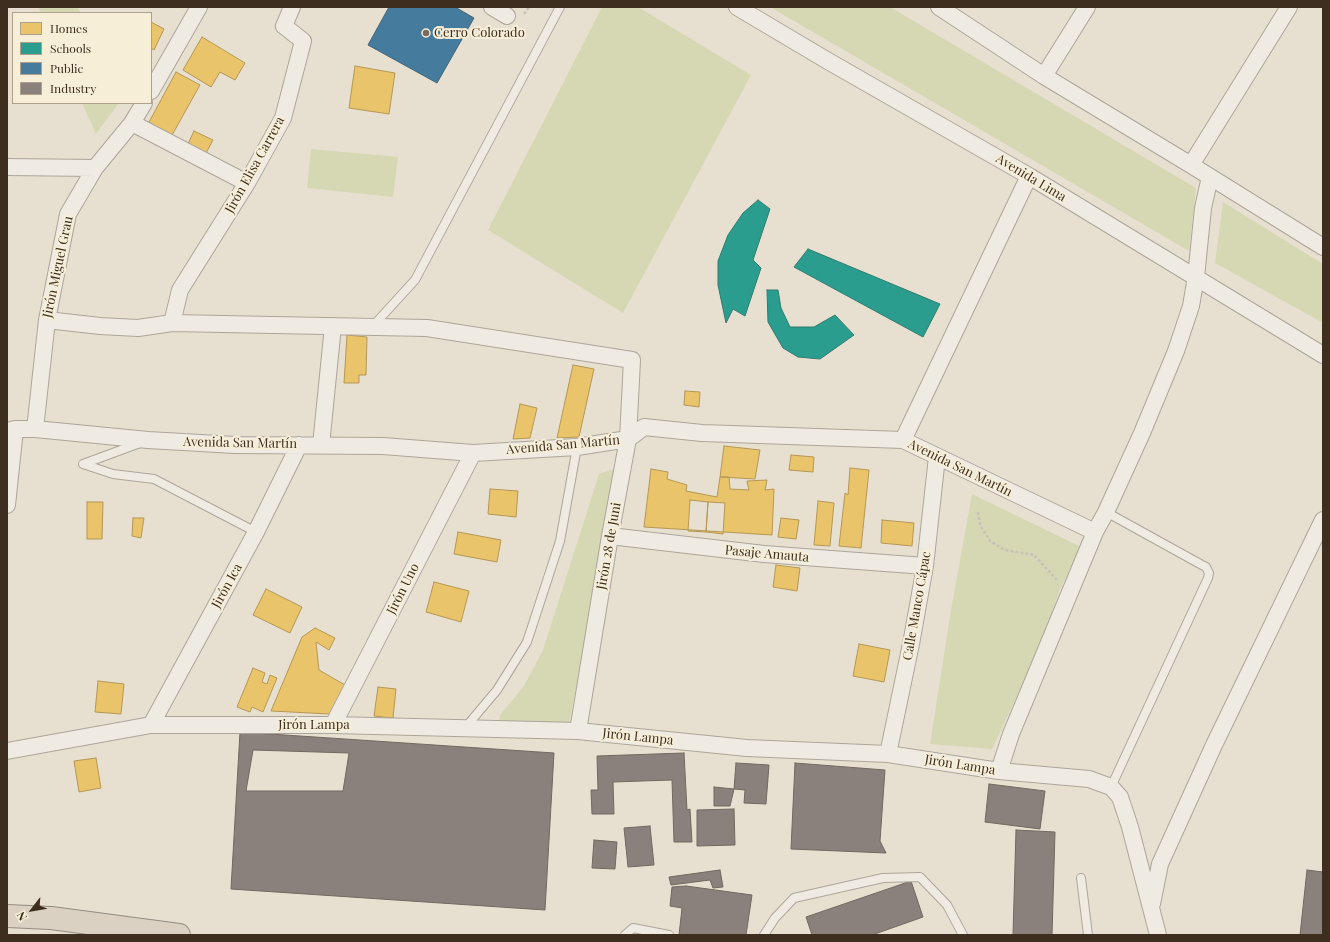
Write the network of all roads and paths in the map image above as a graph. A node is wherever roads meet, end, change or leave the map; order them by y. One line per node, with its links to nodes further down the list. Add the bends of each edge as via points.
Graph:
1 (199, 7): 11 (street)
2 (292, 7): 19 (street, Jirón Elisa Carrera, via 284,26 303,41 282,118)
3 (492, 7): 9 (street)
4 (560, 7): 25 (lane, via 415,280)
5 (737, 7): 17 (street, Avenida Lima)
6 (939, 7): 10 (street)
7 (1087, 7): 10 (street)
8 (1289, 7): 14 (street)
9 (506, 16)
10 (1044, 76): 14 (street)
11 (152, 89)
12 (143, 104): 13 (street, Jirón Miguel Grau)
13 (132, 123): 16 (street, Jirón Miguel Grau); 19 (street)
14 (1191, 165): 18 (street)
15 (7, 167): 16 (street)
16 (95, 168): 22 (street, Jirón Miguel Grau, via 68,214)
17 (1029, 176): 21 (street, Avenida Lima); 31 (street)
18 (1210, 177): 20 (street); 21 (street, via 1203,208)
19 (247, 183): 23 (street, Jirón Elisa Carrera, via 180,290)
20 (1323, 247)
21 (1196, 278): 26 (street, Avenida Lima); 39 (street, via 1191,306 1176,351)
22 (47, 320): 23 (street, via 138,328); 27 (street, Jirón Miguel Grau)
23 (172, 323): 24 (street)
24 (333, 326): 25 (street); 33 (street)
25 (372, 327): 29 (street, Jirón 28 de Juni, via 427,328 632,360)
26 (1323, 354)
27 (35, 429): 28 (street, Avenida San Martín); 30 (street, Avenida San Martín)
28 (11, 430): 37 (street)
29 (628, 439): 31 (street, Avenida San Martín, via 644,427 702,433); 34 (street, Avenida San Martín); 43 (street, Jirón 28 de Juni)
30 (148, 440): 32 (street, Avenida San Martín, via 235,445); 41 (lane, via 83,464 113,474 154,479)
31 (903, 440): 36 (street, Avenida San Martín)
32 (299, 445): 33 (street, Avenida San Martín); 41 (street, Jirón Ica)
33 (321, 445): 35 (street, Avenida San Martín, via 383,446)
34 (577, 447): 35 (street, Avenida San Martín); 48 (lane, via 560,541 527,642 497,690)
35 (473, 453): 47 (street, Jirón Uno)
36 (937, 457): 42 (street, Avenida San Martín); 44 (street, Calle Manco Cápac)
37 (7, 506)
38 (978, 512): 45 (path, via 980,525 990,541 1005,550 1034,555)
39 (1106, 512): 42 (street); 53 (lane, via 1206,567 1209,573)
40 (1323, 520): 55 (street, via 1214,745 1160,864)
41 (256, 532): 46 (street, Jirón Ica)
42 (1094, 532): 45 (street)
43 (610, 536): 44 (street, Pasaje Amauta, via 764,554); 49 (street, Jirón 28 de Juni)
44 (925, 566): 51 (street, Calle Manco Cápac)
45 (1068, 594): 52 (street, via 1011,734)
46 (151, 725): 47 (street, Jirón Lampa); 50 (street, Jirón Lampa)
47 (333, 725): 48 (street, Jirón Lampa)
48 (465, 728): 49 (street, Jirón Lampa)
49 (578, 731): 51 (street, Jirón Lampa, via 747,748)
50 (7, 751)
51 (888, 754): 52 (street, Jirón Lampa)
52 (999, 771): 53 (street, Jirón Lampa, via 1089,779)
53 (1110, 787): 55 (street, via 1120,797 1125,809)
54 (1081, 878): 62 (lane)
55 (1151, 908): 63 (street)
56 (7, 916): 57 (highway, via 50,918)
57 (179, 935)
58 (625, 935): 59 (lane, via 633,928)
59 (669, 935)
60 (764, 935): 61 (lane, via 775,918 794,898 883,878 920,877 947,905)
61 (963, 935)
62 (1088, 935)
63 (1158, 935)

